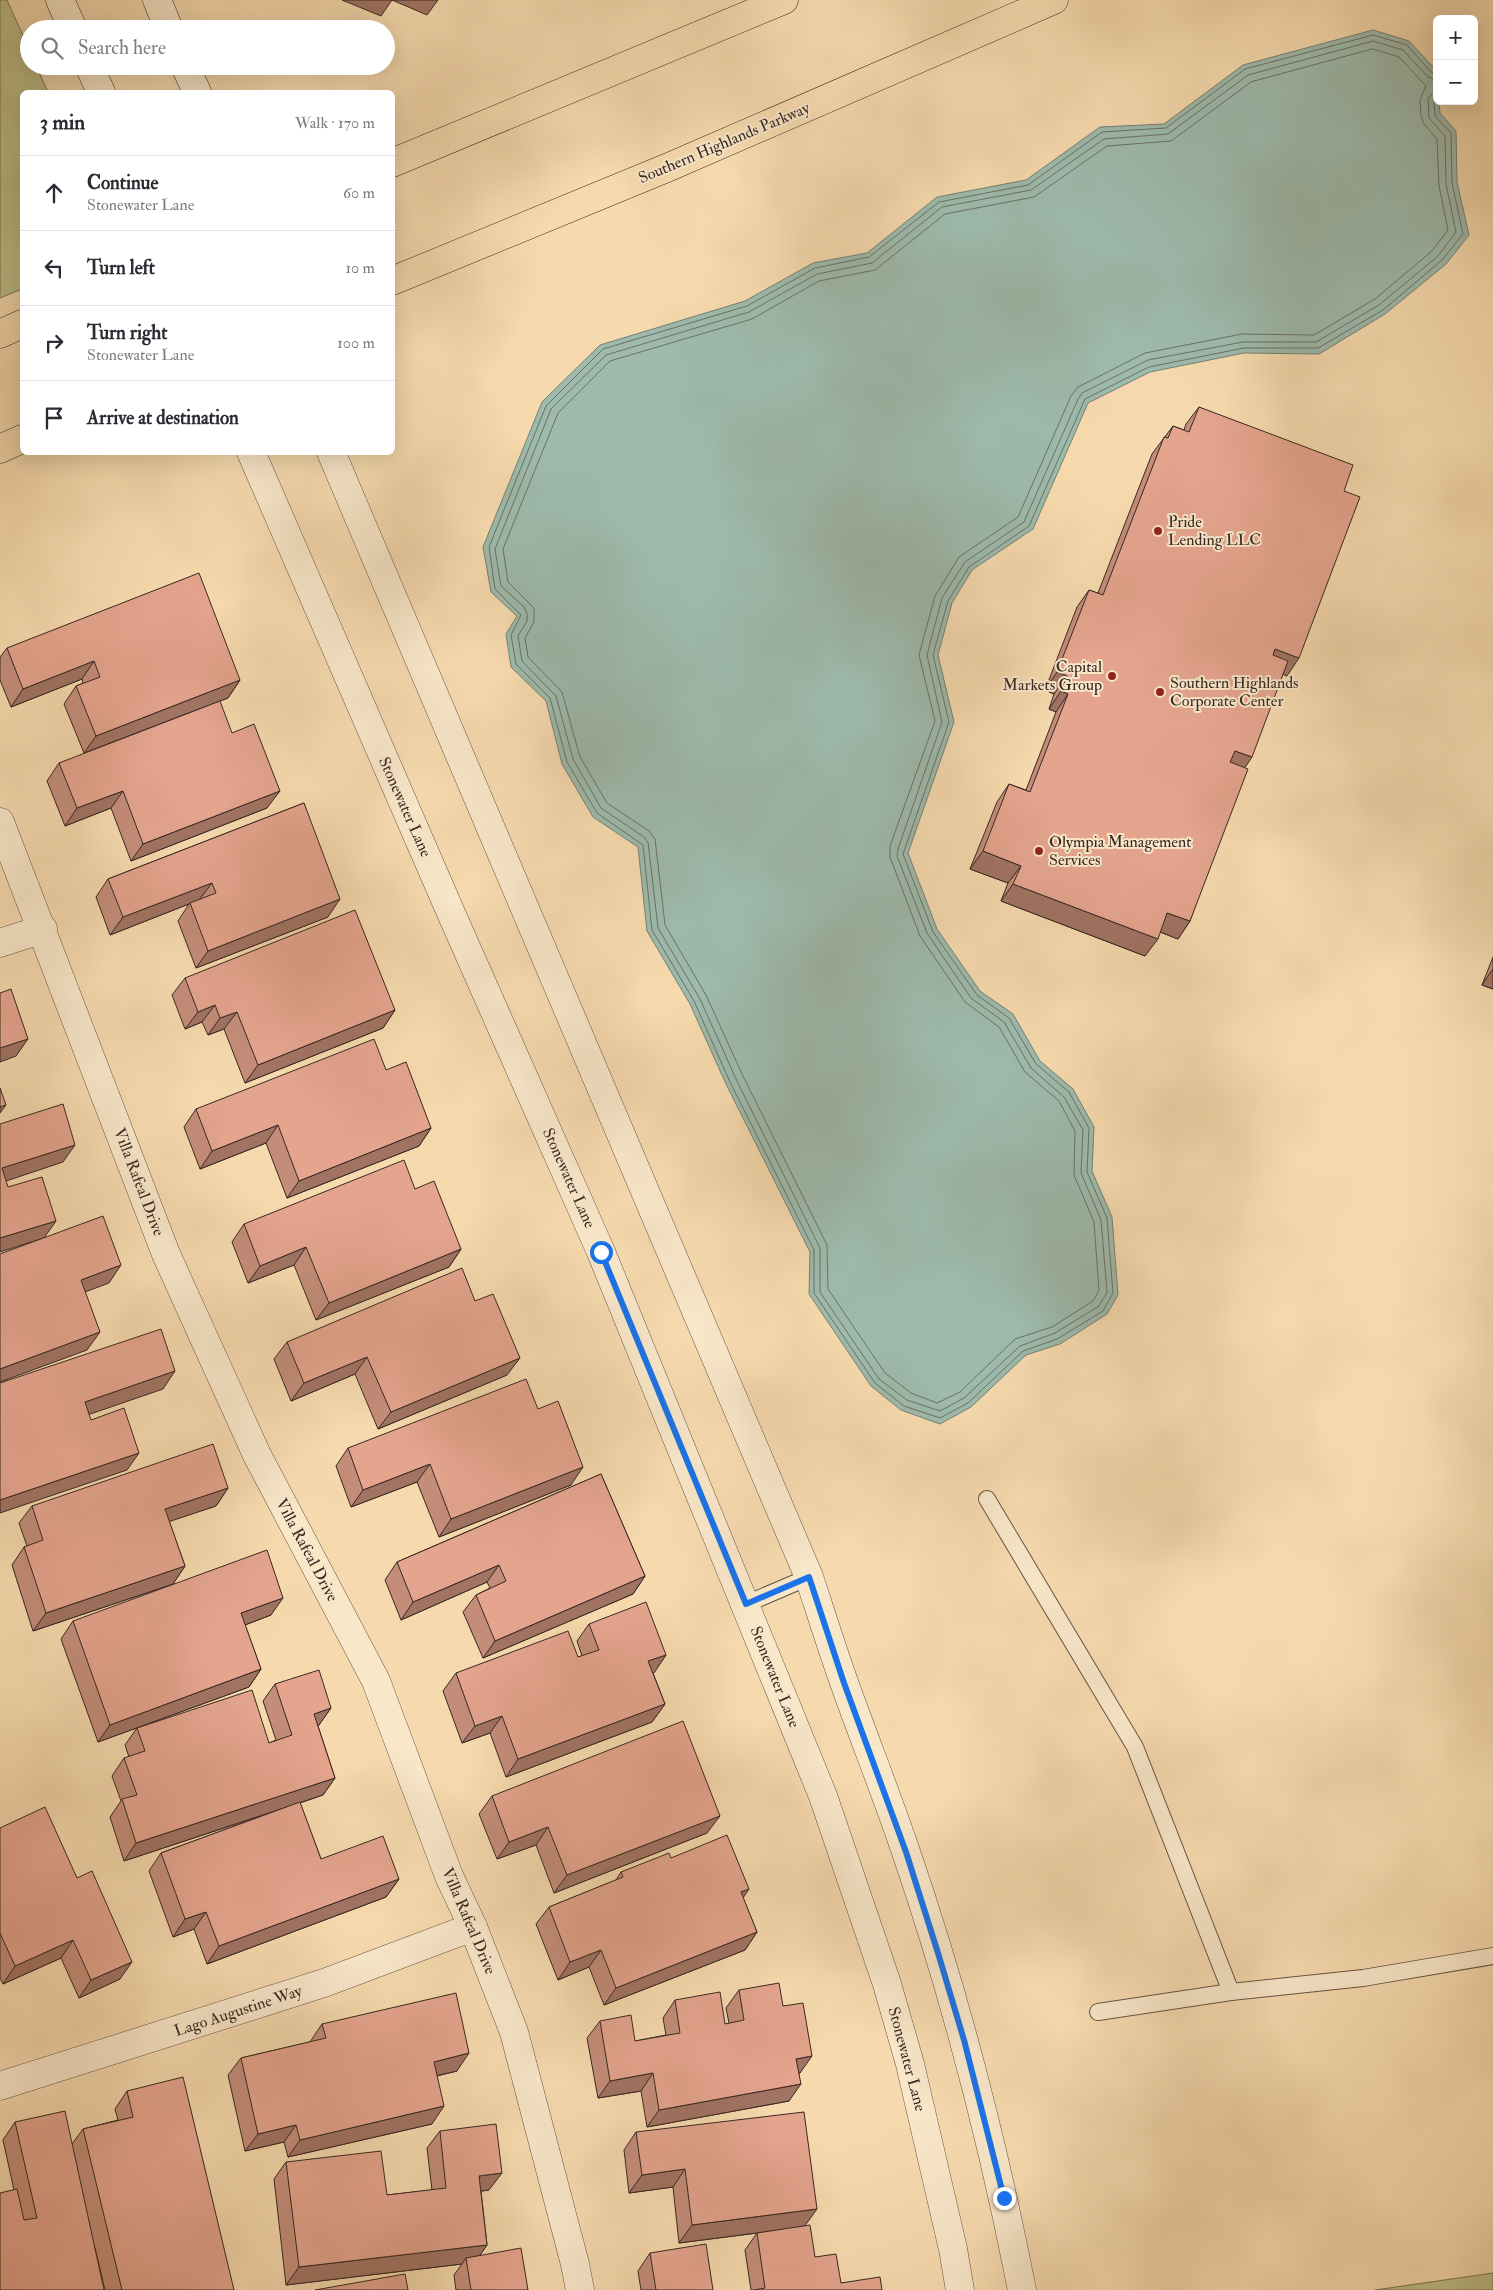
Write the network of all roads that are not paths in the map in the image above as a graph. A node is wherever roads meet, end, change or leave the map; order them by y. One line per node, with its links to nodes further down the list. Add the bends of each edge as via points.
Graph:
1 (60, 0): 5 (street)
2 (157, 0): 6 (street)
3 (784, 0): 11 (main road)
4 (1054, 0): 12 (main road, Southern Highlands Parkway, via 669,167)
5 (69, 20)
6 (165, 20)
7 (93, 75): 9 (street)
8 (190, 75): 10 (street)
9 (99, 90)
10 (196, 90)
11 (395, 162)
12 (395, 280)
13 (20, 325): 14 (main road)
14 (0, 334)
15 (20, 440): 16 (main road)
16 (0, 448)
17 (252, 455): 24 (street, Stonewater Lane, via 601,1252)
18 (332, 455): 23 (street)
19 (0, 822): 20 (street, Villa Rafeal Drive)
20 (43, 928): 21 (street); 25 (street, Villa Rafeal Drive, via 166,1254 257,1455 376,1681 449,1876)
21 (0, 943)
22 (987, 1498): 27 (lane, via 1134,1748)
23 (809, 1577): 24 (lane); 32 (street, via 906,1852 943,1970 987,2129)
24 (746, 1604): 31 (street, Stonewater Lane, via 823,1796 887,1984 912,2073)
25 (473, 1927): 29 (street, Lago Augustine Way, via 324,1983); 30 (street, Villa Rafeal Drive, via 514,2032)
26 (1493, 1956): 27 (lane, via 1363,1978)
27 (1231, 1992): 28 (lane)
28 (1098, 2012)
29 (0, 2086)
30 (580, 2290)
31 (960, 2290)
32 (1022, 2290)

